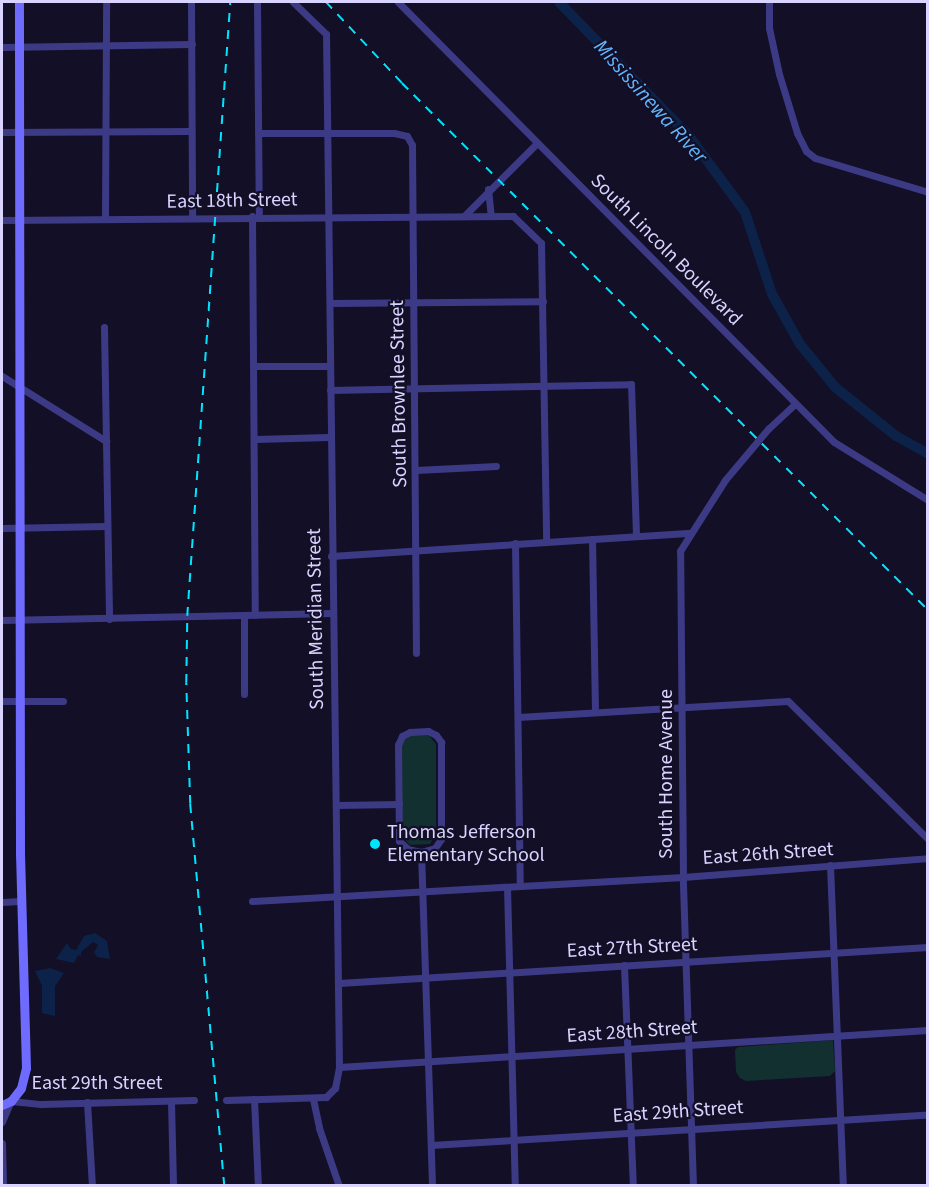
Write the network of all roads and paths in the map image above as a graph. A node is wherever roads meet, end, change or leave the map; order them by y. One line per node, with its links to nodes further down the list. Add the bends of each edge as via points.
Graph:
1 (19, 2): 11 (main road)
2 (106, 2): 9 (street)
3 (191, 2): 8 (street)
4 (257, 2): 16 (street)
5 (292, 2): 17 (street, South Meridian Street, via 326,33)
6 (398, 2): 18 (street, South Lincoln Boulevard)
7 (769, 2): 20 (street, via 769,28 779,74 796,133 806,151 815,158)
8 (192, 44): 9 (street); 12 (street)
9 (106, 46): 11 (street); 15 (street)
10 (2, 47): 11 (street)
11 (18, 47): 14 (main road)
12 (191, 131): 15 (street); 26 (street)
13 (2, 132): 14 (street)
14 (17, 132): 15 (street); 28 (main road)
15 (106, 132): 29 (street)
16 (258, 133): 17 (street); 21 (street)
17 (328, 133): 22 (street, South Brownlee Street, via 407,136 412,145); 25 (street, South Meridian Street)
18 (537, 143): 19 (street); 41 (street, South Lincoln Boulevard)
19 (488, 189): 23 (street); 24 (street)
20 (927, 192)
21 (255, 216): 25 (street, East 18th Street); 26 (street, East 18th Street); 34 (street)
22 (413, 216): 23 (street, East 18th Street); 25 (street, East 18th Street); 30 (street, South Brownlee Street)
23 (464, 216): 24 (street, East 18th Street)
24 (490, 216): 31 (street, East 18th Street, via 513,216 541,243)
25 (328, 217): 32 (street, South Meridian Street)
26 (192, 218): 29 (street, East 18th Street)
27 (2, 219): 28 (street, East 18th Street)
28 (18, 219): 29 (street, East 18th Street); 38 (main road)
29 (105, 219)
30 (414, 301): 31 (street); 32 (street); 39 (street, South Brownlee Street)
31 (543, 301): 37 (street, East 18th Street)
32 (330, 303): 35 (street, South Meridian Street)
33 (105, 327): 44 (street)
34 (253, 366): 35 (street); 43 (street)
35 (330, 366): 40 (street, South Meridian Street)
36 (2, 376): 38 (street)
37 (542, 386): 39 (street); 52 (street, via 631,384); 54 (street, East 18th Street)
38 (20, 388): 44 (street); 50 (main road)
39 (414, 389): 40 (street); 46 (street, South Brownlee Street)
40 (330, 390): 42 (street, South Meridian Street)
41 (795, 404): 47 (street, South Lincoln Boulevard, via 834,442); 51 (street, South Home Avenue, via 731,473)
42 (329, 437): 43 (street); 57 (street, South Meridian Street)
43 (255, 439): 60 (street)
44 (106, 441): 48 (street)
45 (496, 466): 46 (street)
46 (416, 470): 56 (street, South Brownlee Street)
47 (927, 500)
48 (106, 526): 50 (street); 61 (street)
49 (2, 528): 50 (street)
50 (19, 528): 63 (main road)
51 (691, 533): 52 (street); 69 (street, South Home Avenue, via 680,550)
52 (636, 536): 53 (street)
53 (592, 539): 54 (street); 70 (street)
54 (546, 542): 55 (street)
55 (515, 543): 56 (street); 71 (street)
56 (416, 550): 57 (street); 64 (street, South Brownlee Street)
57 (331, 556): 58 (street, South Meridian Street)
58 (332, 613): 60 (street); 73 (street, South Meridian Street)
59 (244, 615): 60 (street); 61 (street); 65 (street)
60 (255, 615)
61 (109, 619): 63 (street)
62 (2, 620): 63 (street)
63 (20, 620): 67 (main road)
64 (416, 653)
65 (244, 694)
66 (2, 701): 67 (street)
67 (20, 701): 68 (street); 83 (main road)
68 (63, 701)
69 (683, 706): 70 (street); 74 (street, via 788,701); 78 (street, South Home Avenue)
70 (595, 712): 71 (street)
71 (518, 717): 79 (street)
72 (399, 804): 73 (street); 75 (street, via 399,841 408,849); 75 (street, via 398,745 402,736 410,732 428,731 441,742 441,839 435,848)
73 (336, 805): 82 (street, South Meridian Street)
74 (927, 839)
75 (421, 852): 81 (street)
76 (927, 858): 77 (street, East 26th Street)
77 (830, 866): 78 (street, East 26th Street); 87 (street)
78 (683, 877): 79 (street, East 26th Street); 88 (street, South Home Avenue)
79 (520, 885): 80 (street, East 26th Street)
80 (507, 887): 81 (street, East 26th Street); 90 (street)
81 (422, 891): 82 (street, East 26th Street); 91 (street)
82 (336, 898): 84 (street, East 26th Street); 92 (street, South Meridian Street)
83 (20, 901): 85 (street); 104 (main road, via 26,1068 21,1088)
84 (252, 901)
85 (2, 902)
86 (927, 947): 87 (street, East 27th Street)
87 (834, 952): 88 (street, East 27th Street); 94 (street)
88 (687, 962): 89 (street, East 27th Street); 95 (street, South Home Avenue)
89 (624, 965): 90 (street, East 27th Street); 96 (street)
90 (508, 973): 91 (street, East 27th Street); 97 (street)
91 (426, 977): 92 (street, East 27th Street); 98 (street)
92 (339, 983): 99 (street, South Meridian Street)
93 (927, 1030): 94 (street, East 28th Street)
94 (836, 1035): 95 (street, East 28th Street); 109 (street)
95 (689, 1045): 96 (street, East 28th Street); 111 (street, South Home Avenue)
96 (628, 1050): 97 (street, East 28th Street); 112 (street)
97 (512, 1057): 98 (street, East 28th Street); 113 (street)
98 (426, 1061): 99 (street, East 28th Street); 115 (street)
99 (339, 1067): 101 (street, South Meridian Street, via 335,1088 326,1097)
100 (254, 1099): 101 (street); 103 (street); 119 (street)
101 (313, 1099): 120 (street)
102 (194, 1100): 106 (street, East 29th Street)
103 (226, 1100)
104 (11, 1101): 105 (street, East 29th Street); 107 (main road, East 29th Street); 110 (street)
105 (87, 1102): 106 (street, East 29th Street); 117 (street)
106 (171, 1102): 118 (street)
107 (2, 1105)
108 (927, 1115): 109 (street, East 29th Street)
109 (841, 1120): 111 (street, East 29th Street); 125 (street)
110 (2, 1122)
111 (692, 1130): 112 (street, East 29th Street); 124 (street, South Home Avenue)
112 (632, 1134): 113 (street, East 29th Street); 123 (street)
113 (513, 1141): 115 (street, East 29th Street); 122 (street)
114 (2, 1144): 116 (street)
115 (431, 1145): 121 (street)
116 (3, 1185)
117 (92, 1185)
118 (173, 1185)
119 (258, 1185)
120 (339, 1185)
121 (432, 1185)
122 (515, 1185)
123 (633, 1185)
124 (693, 1185)
125 (843, 1185)

